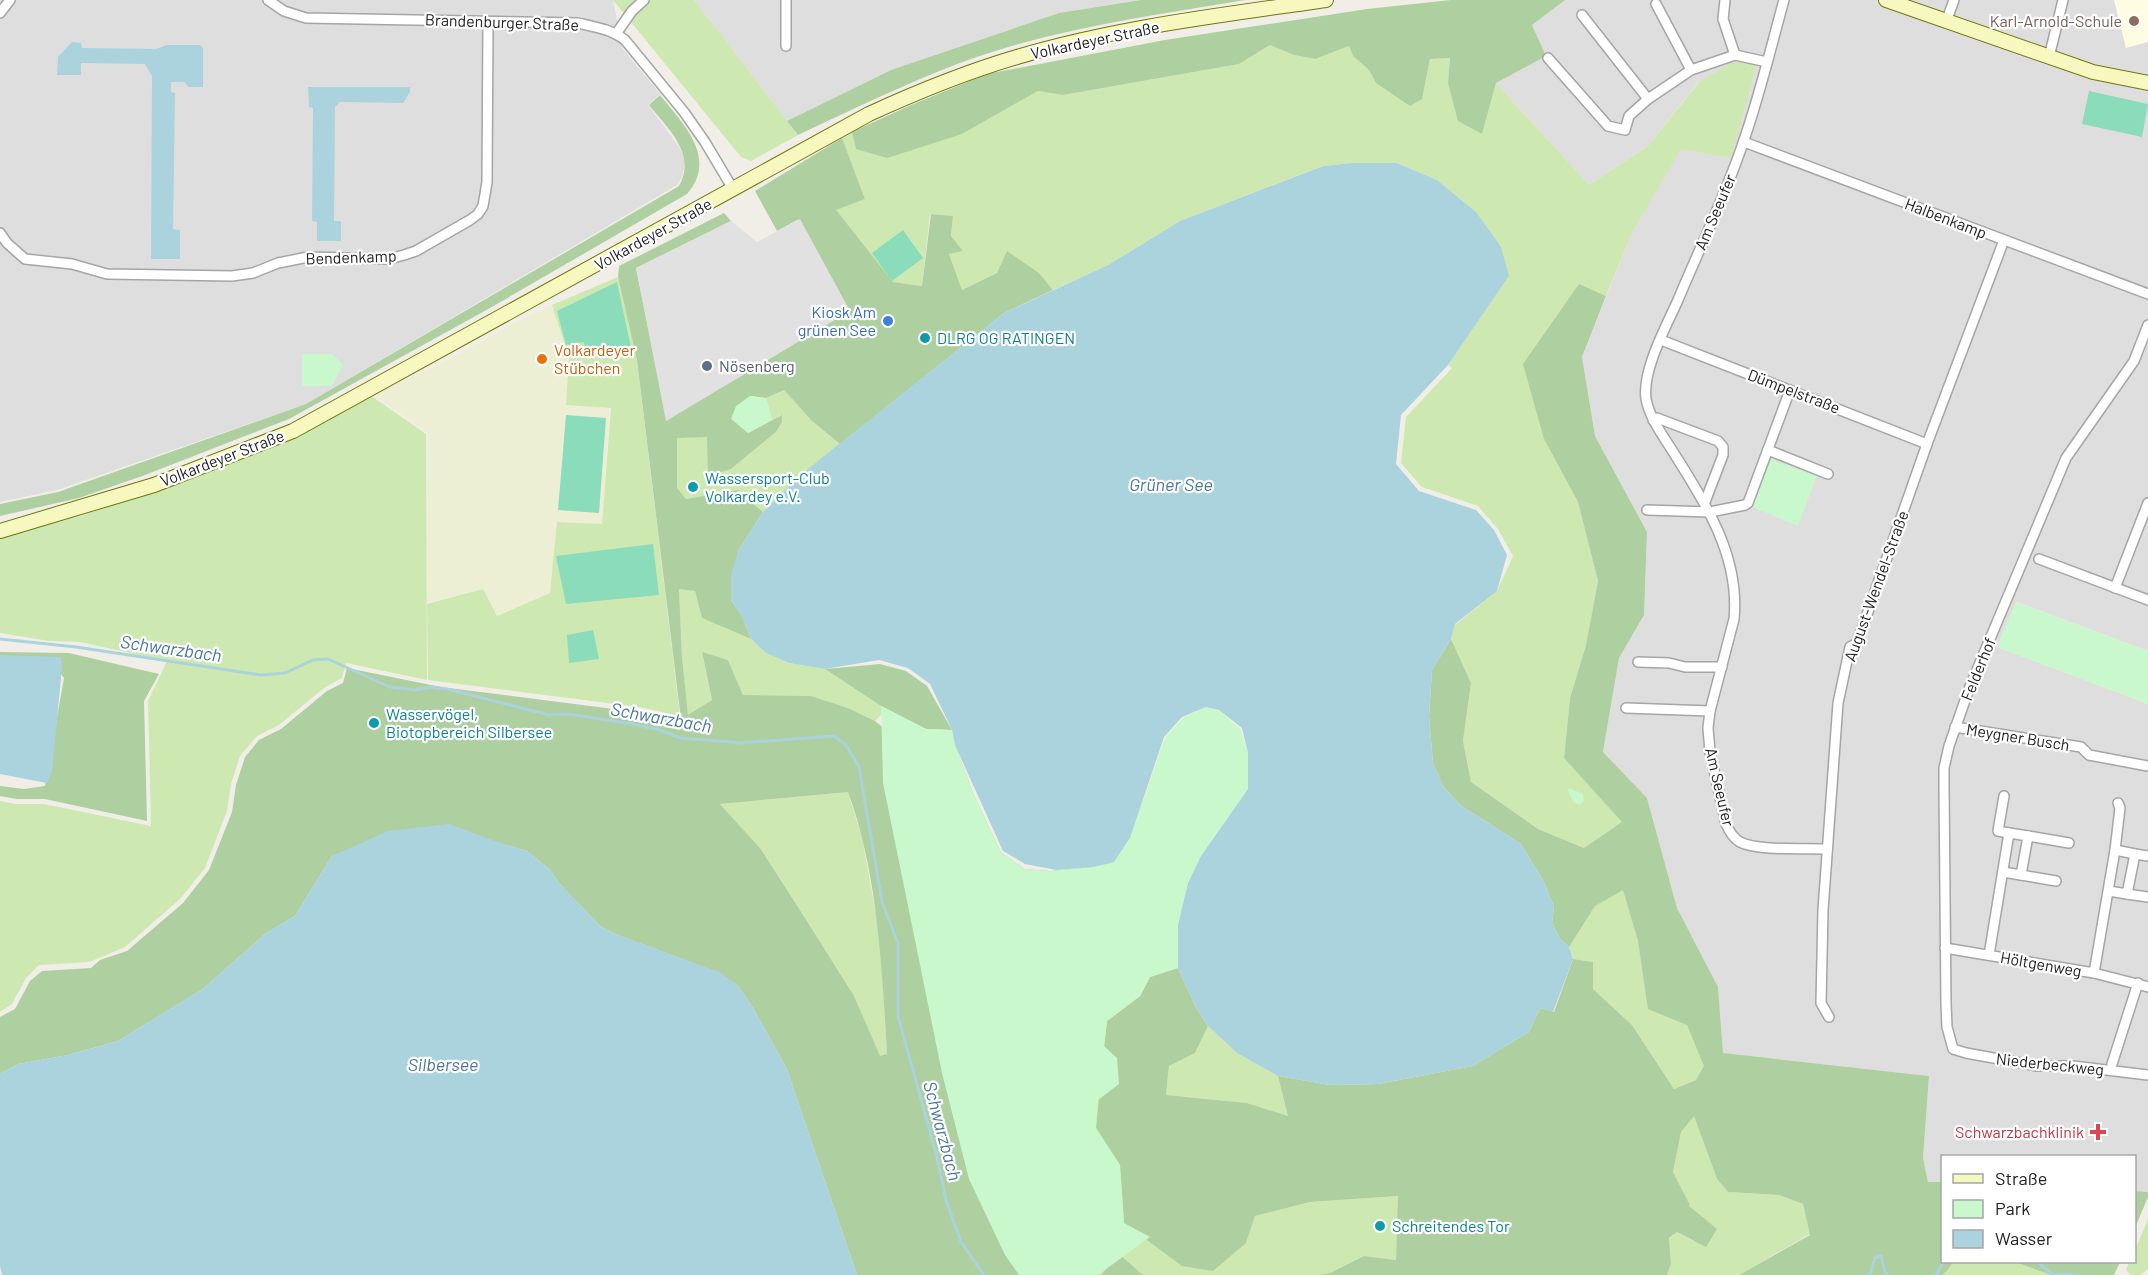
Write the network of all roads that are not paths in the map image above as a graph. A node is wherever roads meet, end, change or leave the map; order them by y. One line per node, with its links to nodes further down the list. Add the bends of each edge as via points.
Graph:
1 (10, 0): 12 (street)
2 (268, 0): 14 (street, Brandenburger Straße, via 284,11 306,18)
3 (644, 0): 16 (street)
4 (786, 0): 17 (street)
5 (1326, 0): 26 (main road, Volkardeyer Straße, via 1103,35 1018,57 946,81 869,114)
6 (1725, 0): 18 (street, via 1723,19)
7 (1784, 0): 21 (street, Am Seeufer)
8 (1886, 0): 15 (main road)
9 (1954, 0): 15 (street)
10 (2064, 0): 19 (street)
11 (1656, 4): 22 (street)
12 (0, 14)
13 (1582, 15): 24 (street)
14 (488, 22): 16 (street, Brandenburger Straße, via 578,23); 27 (street, Bendenkamp, via 487,182 483,206 470,220 416,251 389,259 301,258 232,276 107,274 62,262 25,259)
15 (1946, 22): 19 (main road)
16 (616, 34): 26 (street, Brandenburger Straße, via 684,112)
17 (786, 46)
18 (1735, 55): 21 (street); 22 (street)
19 (2049, 57): 23 (main road, via 2092,72)
20 (1548, 58): 24 (street, via 1608,126 1625,130 1629,116)
21 (1767, 62): 25 (street, Am Seeufer)
22 (1690, 70): 24 (street)
23 (2148, 83)
24 (1648, 99)
25 (1744, 142): 28 (street, Halbenkamp); 31 (street, Am Seeufer)
26 (733, 189): 41 (main road, Volkardeyer Straße, via 293,431 154,485)
27 (0, 233)
28 (2004, 240): 29 (street, Halbenkamp); 34 (street, August-Wendel-Straße)
29 (2148, 294)
30 (2148, 325): 49 (street, Felderhof, via 2134,361 2066,458)
31 (1661, 340): 32 (street, Dümpelstraße); 33 (street, Am Seeufer, via 1646,388)
32 (1790, 390): 34 (street, Dümpelstraße); 35 (street)
33 (1653, 420): 37 (street, Am Seeufer); 37 (street, via 1657,418 1718,441 1723,447 1724,455)
34 (1927, 444): 56 (street, August-Wendel-Straße, via 1857,643 1850,647 1838,703)
35 (1768, 450): 36 (street); 40 (street, via 1748,503)
36 (1828, 474)
37 (1705, 502): 40 (street, Am Seeufer)
38 (2148, 503): 43 (street)
39 (1647, 510): 40 (street)
40 (1710, 512): 46 (street, Am Seeufer, via 1735,589 1734,619)
41 (0, 531)
42 (2039, 559): 43 (street)
43 (2115, 588): 44 (street)
44 (2148, 600)
45 (1638, 662): 46 (street)
46 (1722, 667): 48 (street, Am Seeufer)
47 (1626, 708): 48 (street)
48 (1710, 711): 56 (street, Am Seeufer, via 1710,752 1731,834 1751,846)
49 (1955, 728): 50 (street, Meygner Busch, via 2081,747 2088,755); 66 (street, Felderhof, via 1944,768)
50 (2148, 766)
51 (2004, 796): 53 (street, Höltgenweg, via 1998,831)
52 (2118, 803): 57 (street, Höltgenweg)
53 (2009, 833): 54 (street); 60 (street, Höltgenweg)
54 (2028, 836): 55 (street); 61 (street)
55 (2069, 843)
56 (1827, 849): 71 (street, August-Wendel-Straße, via 1821,1003)
57 (2115, 850): 58 (street); 63 (street, Höltgenweg)
58 (2134, 854): 59 (street); 64 (street)
59 (2148, 856)
60 (2003, 872): 61 (street); 67 (street, Höltgenweg)
61 (2021, 875): 62 (street)
62 (2056, 881)
63 (2109, 891): 64 (street); 68 (street, Höltgenweg)
64 (2127, 894): 65 (street)
65 (2148, 897)
66 (1945, 948): 67 (street, Höltgenweg); 72 (street, Felderhof, via 1947,1027)
67 (1989, 955): 68 (street, Höltgenweg)
68 (2094, 973): 69 (street, Höltgenweg)
69 (2138, 983): 70 (street, Höltgenweg); 73 (street)
70 (2148, 987)
71 (1829, 1017)
72 (1953, 1049): 74 (street, Niederbeckweg, via 2037,1066)
73 (2112, 1064)
74 (2148, 1075)

